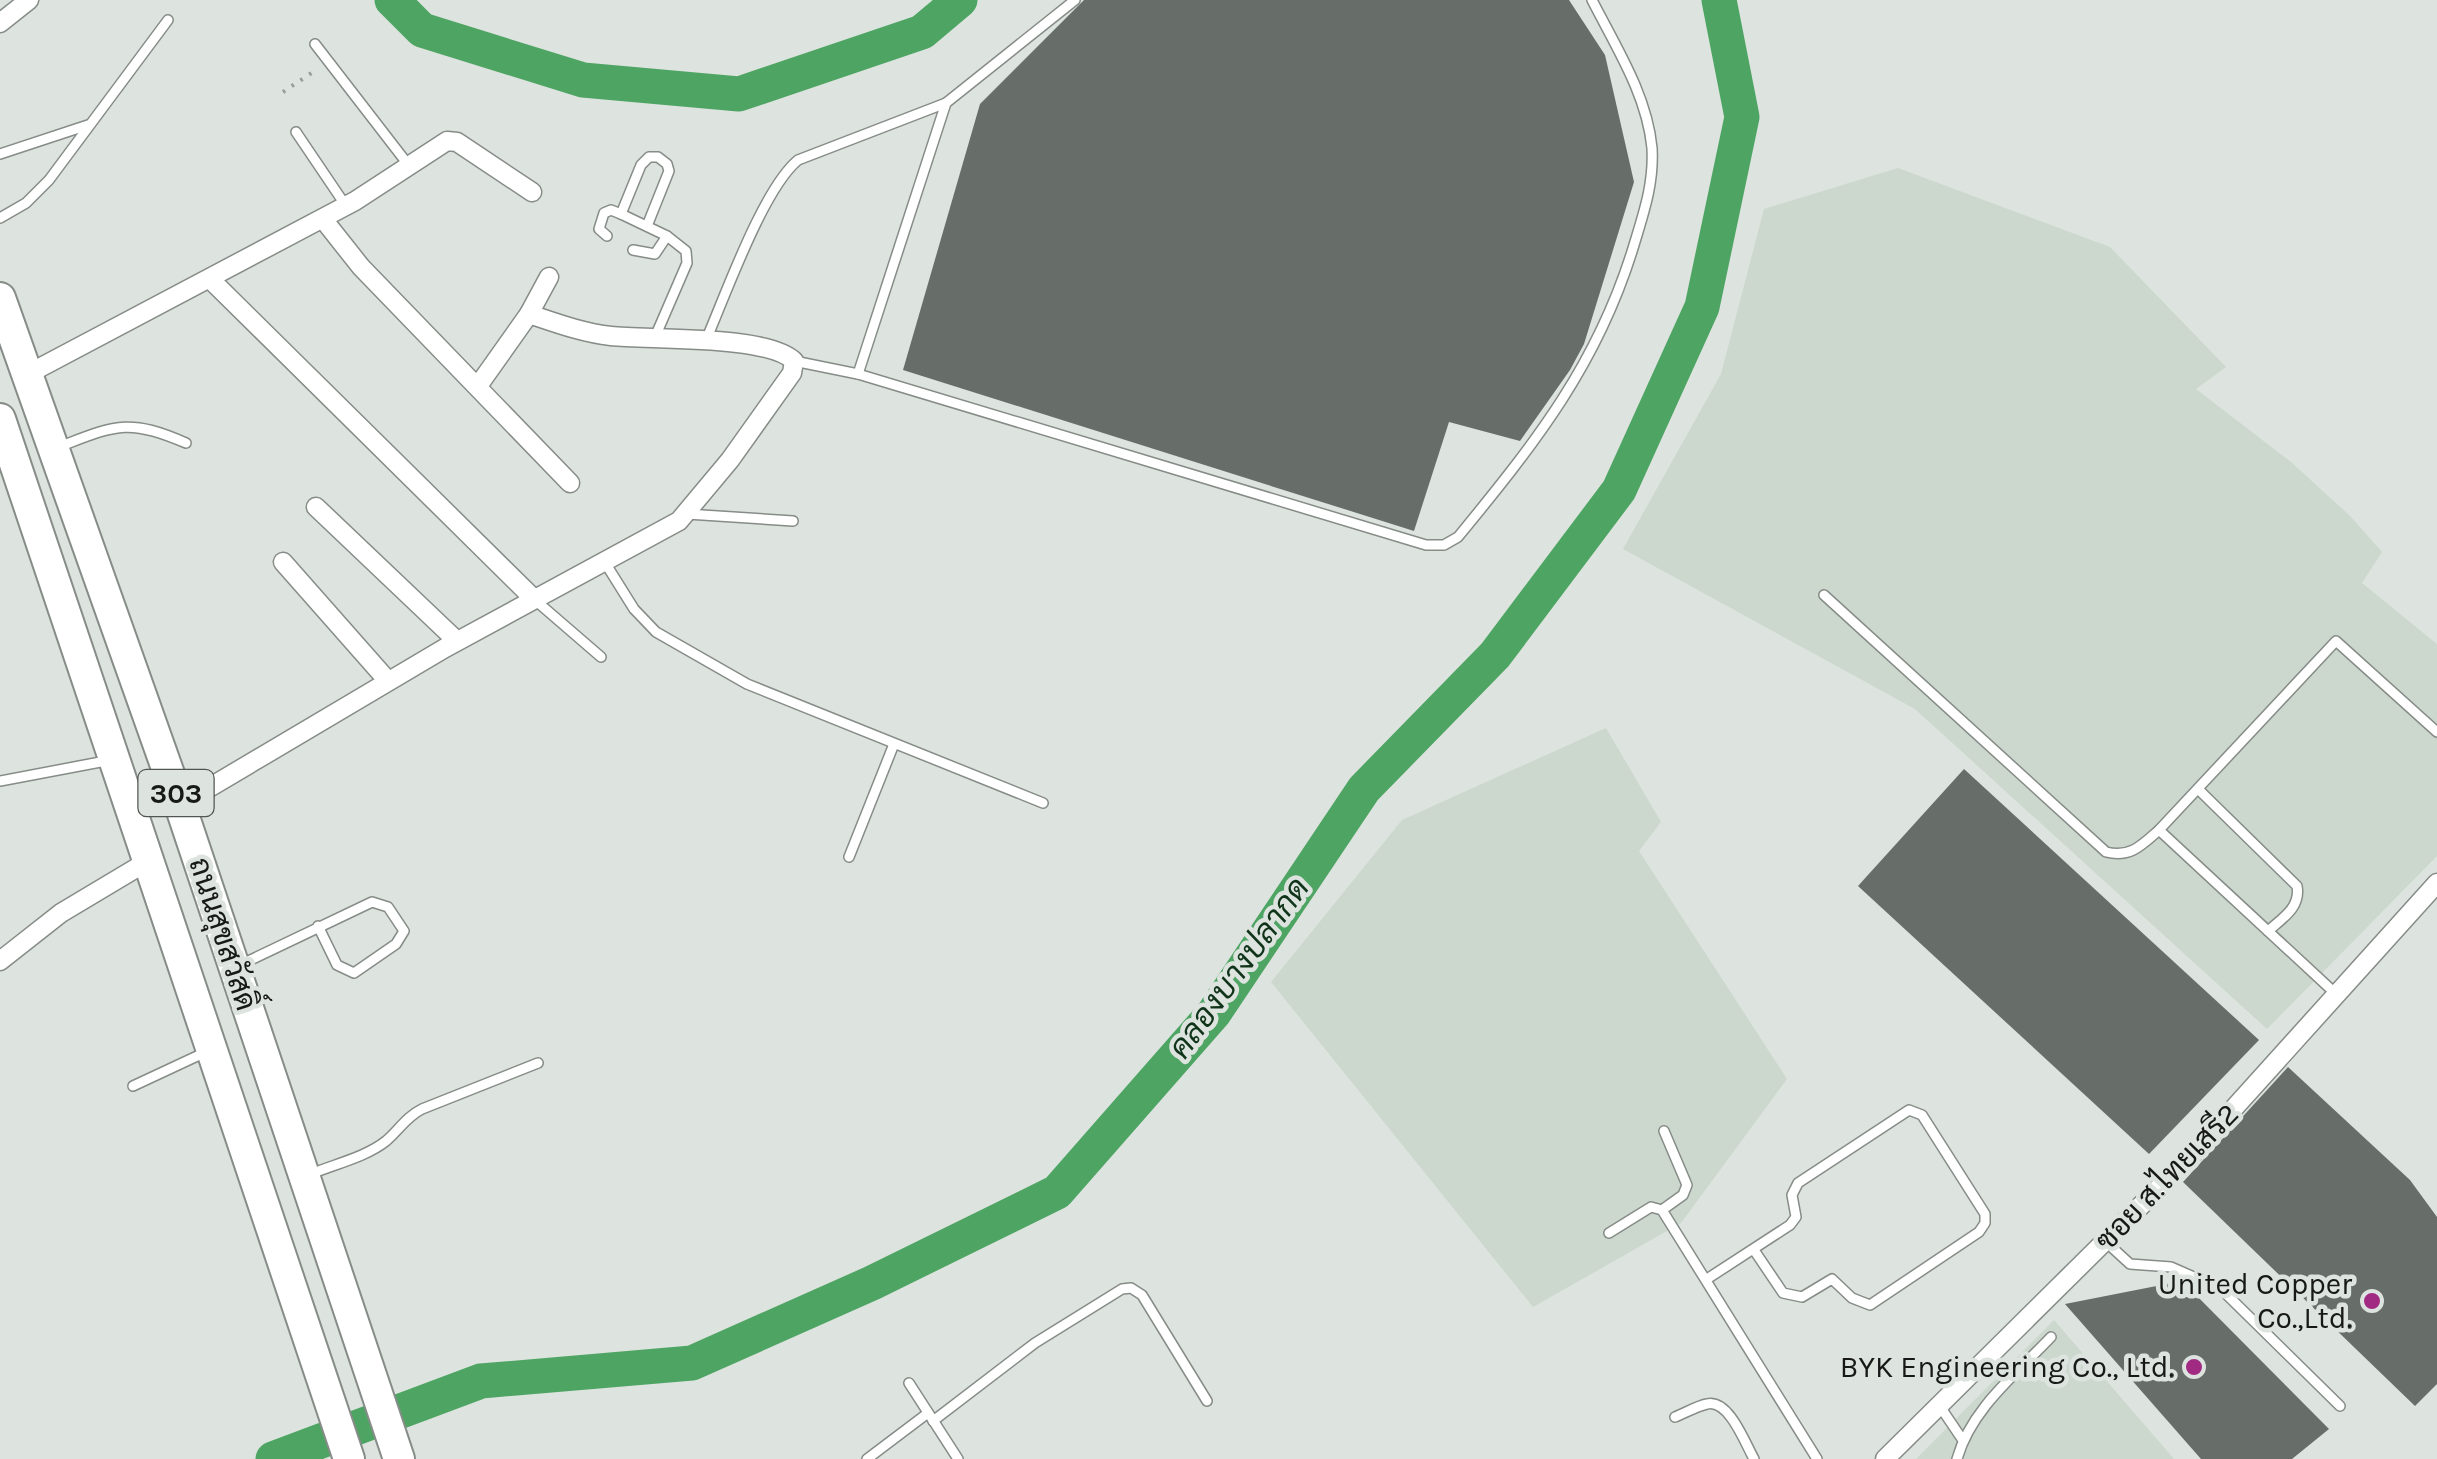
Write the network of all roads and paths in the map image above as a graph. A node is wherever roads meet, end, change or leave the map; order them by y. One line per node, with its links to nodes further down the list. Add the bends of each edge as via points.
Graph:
1 (30, 0): 5 (street)
2 (1075, 0): 9 (lane)
3 (1592, 0): 31 (lane, via 1638,89 1652,146 1652,190 1610,315 1566,398 1458,537 1444,546)
4 (168, 20): 10 (lane)
5 (0, 24)
6 (315, 44): 7 (lane)
7 (328, 61): 8 (path); 13 (lane)
8 (283, 92)
9 (946, 103): 28 (lane, via 790,167); 31 (lane)
10 (90, 124): 12 (lane); 17 (lane, via 49,180)
11 (296, 132): 15 (lane)
12 (0, 154)
13 (410, 167): 14 (street, via 447,141 457,142); 15 (street)
14 (532, 192)
15 (346, 206): 18 (street)
16 (621, 214): 19 (lane); 19 (lane, via 641,165 658,157 669,171); 20 (lane, via 604,213 599,229)
17 (0, 218)
18 (323, 218): 24 (street); 32 (street, via 361,267)
19 (647, 226): 21 (lane)
20 (607, 236)
21 (667, 236): 22 (lane, via 656,254); 27 (lane, via 686,251 687,263)
22 (633, 250)
23 (550, 277): 26 (street)
24 (210, 280): 30 (street); 43 (street)
25 (0, 298): 30 (main road, ถนนสุขสวัสดิ์ / 303)
26 (529, 314): 27 (street, via 583,332); 32 (street)
27 (655, 337): 28 (street)
28 (705, 342): 29 (street, via 770,350)
29 (794, 362): 31 (lane); 38 (street)
30 (28, 374): 35 (main road, ถนนสุขสวัสดิ์ / 303)
31 (858, 374)
32 (478, 386): 36 (street)
33 (0, 419): 49 (main road, ถนนสุขสวัสดิ์ / 303)
34 (186, 443): 35 (lane, via 136,425)
35 (54, 449): 53 (main road, ถนนสุขสวัสดิ์ / 303)
36 (570, 483)
37 (316, 507): 44 (street)
38 (687, 514): 39 (lane); 40 (street)
39 (793, 521)
40 (604, 561): 43 (street); 48 (lane, via 656,632 747,684)
41 (283, 562): 46 (street)
42 (1824, 595): 54 (lane, via 2106,852 2134,852)
43 (534, 600): 44 (street); 45 (lane)
44 (457, 641): 46 (street)
45 (601, 657)
46 (388, 681): 53 (street)
47 (2437, 732): 51 (lane, via 2336,641)
48 (894, 744): 52 (lane); 55 (lane)
49 (114, 760): 50 (lane); 56 (main road, ถนนสุขสวัสดิ์ / 303)
50 (0, 781)
51 (2198, 789): 54 (lane); 59 (lane, via 2297,886 2294,908)
52 (1043, 804)
53 (180, 806): 61 (main road, ถนนสุขสวัสดิ์ / 303)
54 (2159, 830): 59 (lane)
55 (849, 858)
56 (148, 861): 60 (street, via 61,913); 63 (main road, ถนนสุขสวัสดิ์ / 303)
57 (2437, 883): 62 (street, ซอย ส.ไทยเสรี2)
58 (318, 926): 58 (lane, via 337,965 354,973 396,944 404,930 381,902); 61 (lane)
59 (2268, 932): 62 (lane)
60 (0, 961)
61 (234, 968): 67 (main road, ถนนสุขสวัสดิ์ / 303)
62 (2336, 994): 70 (street, ซอย ส.ไทยเสรี2)
63 (211, 1050): 65 (lane); 81 (main road, ถนนสุขสวัสดิ์ / 303)
64 (538, 1063): 67 (lane, via 422,1109 376,1148)
65 (133, 1086)
66 (1664, 1131): 68 (lane, via 1687,1184)
67 (304, 1176): 82 (main road, ถนนสุขสวัสดิ์ / 303)
68 (1662, 1210): 69 (lane, via 1651,1207); 72 (lane)
69 (1610, 1233)
70 (2106, 1242): 76 (street, ซอย ส.ไทยเสรี2); 77 (lane, via 2130,1264 2170,1267 2221,1290)
71 (1754, 1250): 71 (lane, via 1790,1297 1832,1279 1870,1304 1979,1232 1985,1214 1922,1115 1909,1110 1798,1182 1792,1195 1796,1216); 72 (lane)
72 (1707, 1280): 86 (lane)
73 (2051, 1337): 80 (lane, via 1974,1418)
74 (909, 1383): 78 (lane)
75 (1207, 1401): 78 (lane, via 1132,1288 1034,1343)
76 (1939, 1405): 80 (lane); 87 (street, ซอย ส.ไทยเสรี2)
77 (2340, 1406)
78 (931, 1417): 83 (lane); 84 (lane)
79 (1675, 1418): 85 (lane, via 1717,1404)
80 (1962, 1440): 88 (lane)
81 (349, 1459)
82 (399, 1459)
83 (867, 1459)
84 (958, 1459)
85 (1754, 1459)
86 (1817, 1459)
87 (1884, 1459)
88 (1957, 1459)

